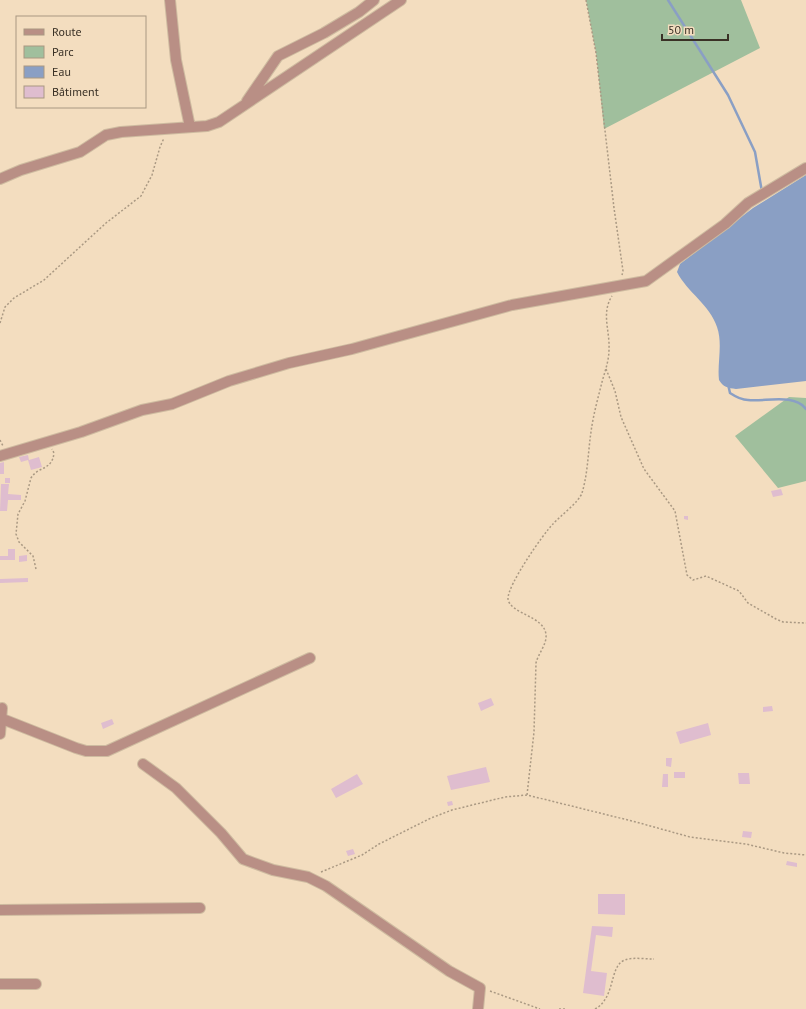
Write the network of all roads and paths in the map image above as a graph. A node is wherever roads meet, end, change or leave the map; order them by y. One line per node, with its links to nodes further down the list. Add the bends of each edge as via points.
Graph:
1 (170, 0): 6 (street, via 176,60)
2 (374, 0): 5 (street, via 324,33 278,56)
3 (401, 0): 5 (street)
4 (586, 0): 10 (path, via 596,53 623,271)
5 (242, 108): 6 (street, via 219,122)
6 (190, 127): 7 (street)
7 (168, 129): 9 (street, via 106,135 80,152); 11 (path, via 152,175 141,196 106,223 44,280 14,298 5,307)
8 (806, 168): 10 (street, via 748,203 725,224 646,281)
9 (0, 179)
10 (619, 285): 12 (path, via 608,302 605,316 609,349); 13 (street, via 512,304 352,349 262,370 172,404 142,410)
11 (0, 323)
12 (606, 369): 16 (path, via 621,417 644,469 675,511 687,575 692,580 706,576 739,591 748,603 783,622); 21 (path, via 591,432 581,495 552,525 518,573 509,593 508,599 511,604 538,622 546,634 546,642 538,654 536,663 534,732)
13 (40, 445): 14 (street); 15 (path, via 51,447 54,459 46,469 34,473 31,478 16,524 19,542 33,556)
14 (0, 456)
15 (36, 569)
16 (806, 623)
17 (310, 658): 18 (street, via 107,751 86,751 76,748)
18 (1, 715): 19 (street)
19 (0, 734)
20 (143, 764): 23 (street, via 176,788 243,859 273,870)
21 (527, 795): 22 (path, via 690,837); 23 (path, via 505,797 452,810 399,834 362,856)
22 (806, 855)
23 (308, 877): 29 (street, via 344,898 449,972)
24 (200, 908): 25 (street)
25 (0, 910)
26 (654, 959): 34 (path, via 625,960 619,963 606,1000)
27 (0, 984): 28 (street)
28 (36, 984)
29 (480, 988): 30 (street); 31 (path)
30 (478, 1009)
31 (540, 1009)
32 (559, 1009): 33 (path)
33 (566, 1009)
34 (595, 1009)

